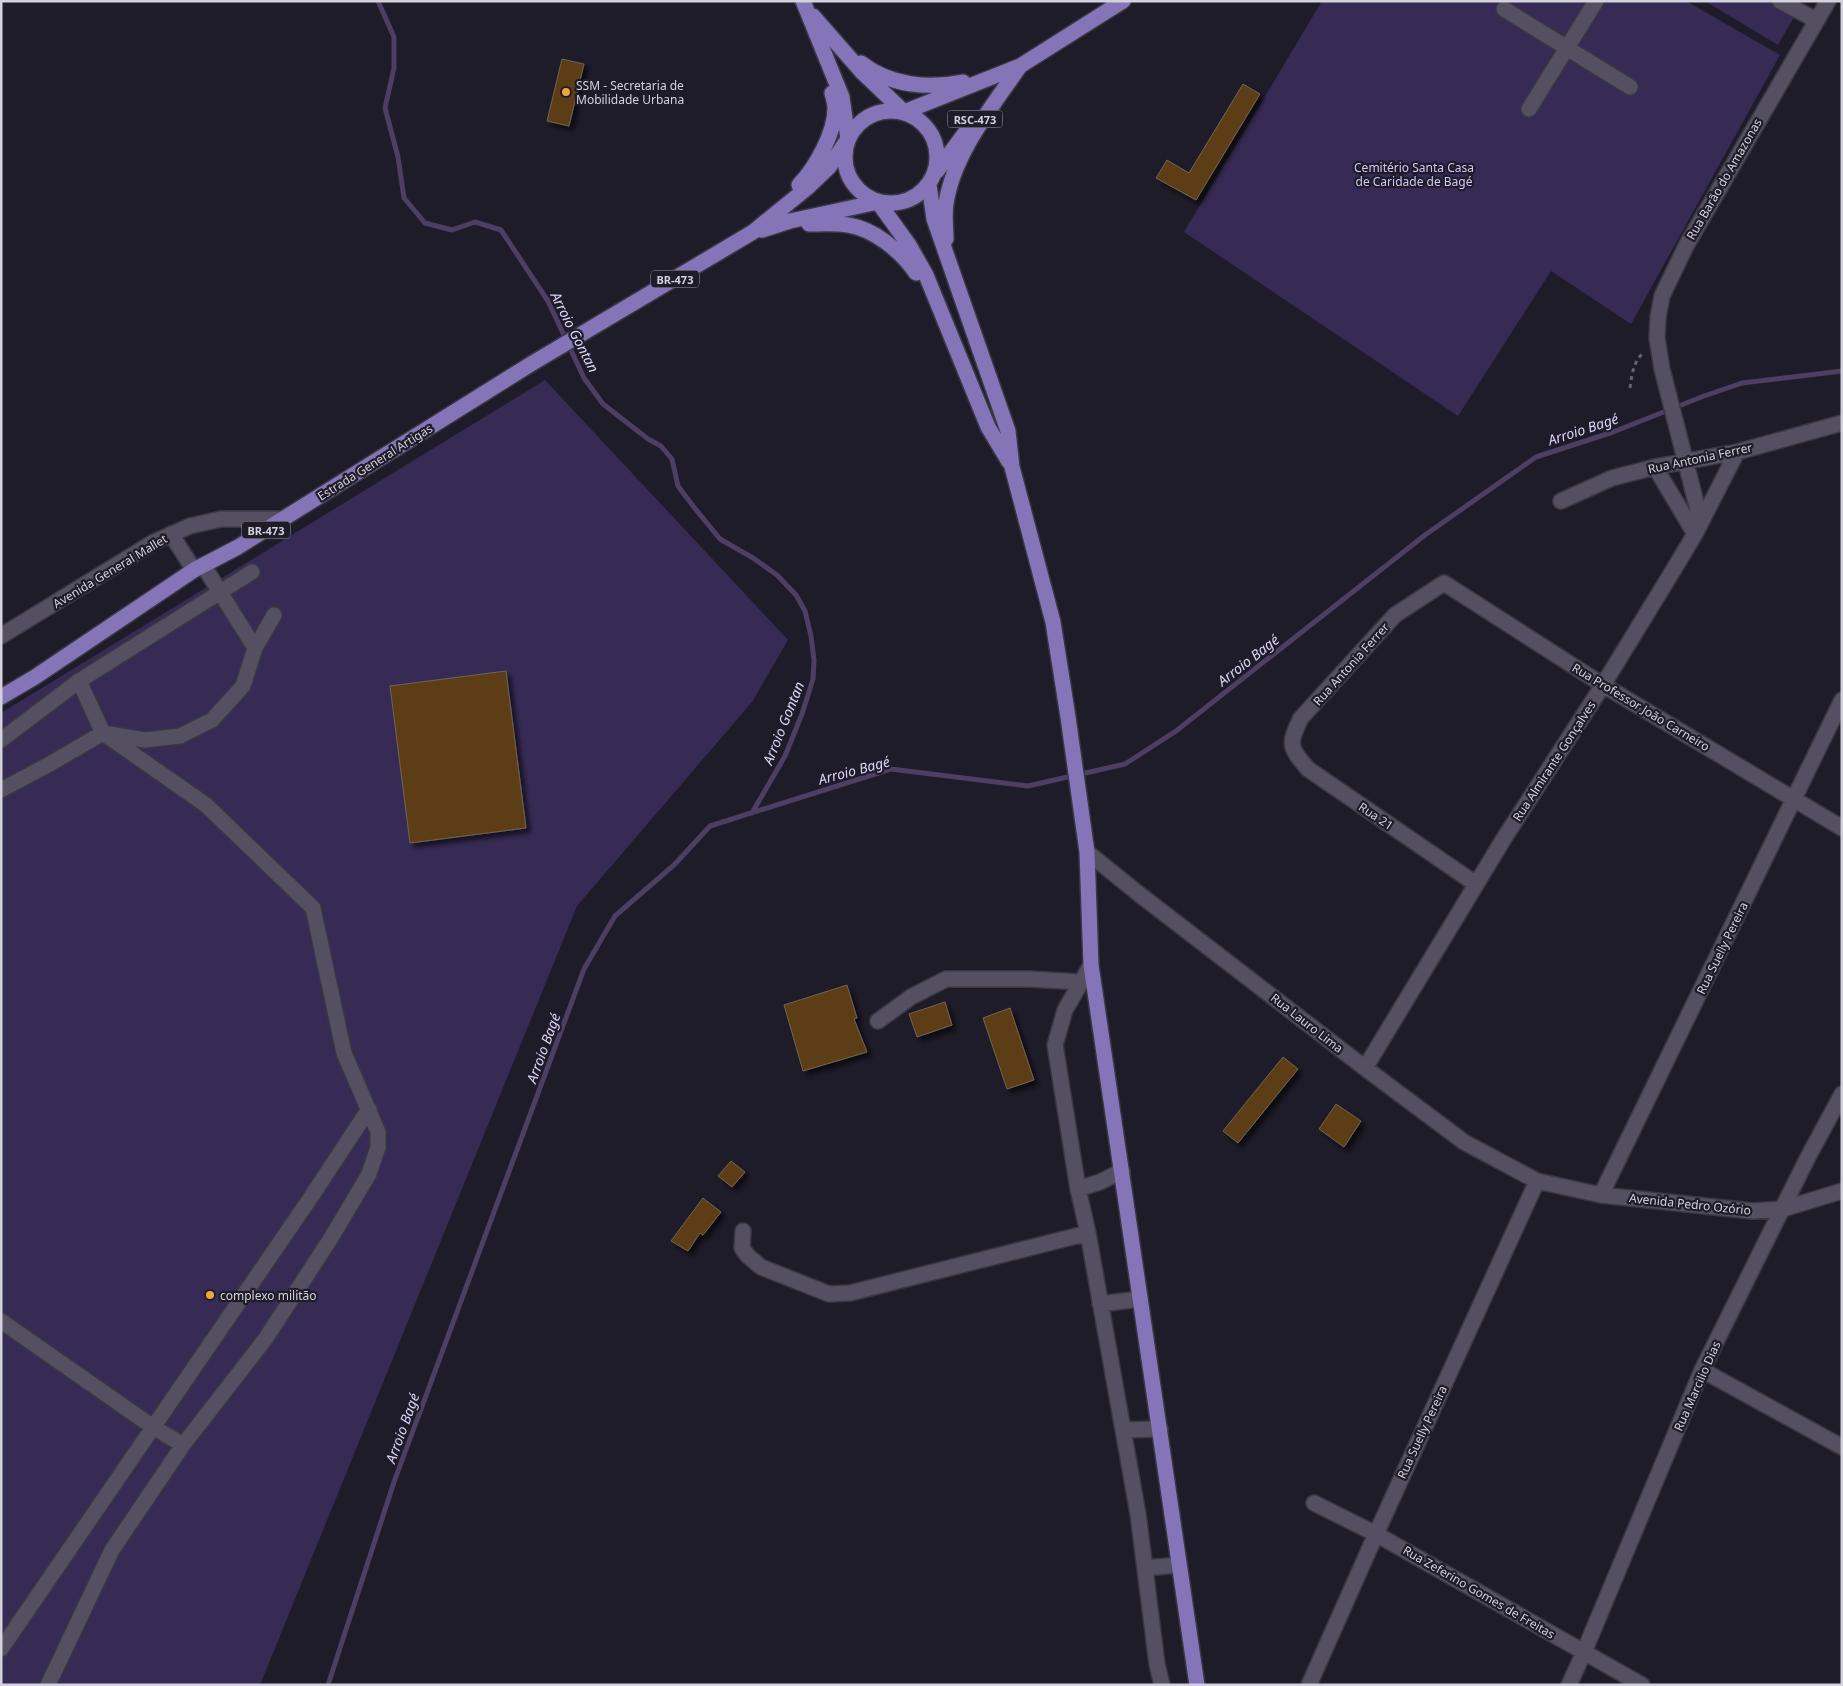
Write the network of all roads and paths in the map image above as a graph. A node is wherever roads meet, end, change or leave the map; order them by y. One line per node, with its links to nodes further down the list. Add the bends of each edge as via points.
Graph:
1 (1122, 1): 11 (main road, RSC-473)
2 (1596, 1): 9 (street)
3 (1780, 1): 7 (street)
4 (1828, 1): 7 (street, Rua Barão do Amazonas)
5 (804, 3): 8 (main road); 10 (main road)
6 (1504, 9): 9 (street)
7 (1816, 20): 21 (street, Rua Barão do Amazonas, via 1686,246 1662,296)
8 (842, 48): 11 (main road, via 867,68 899,83 943,86); 14 (main road)
9 (1567, 48): 12 (street); 13 (street)
10 (825, 55): 15 (main road, via 842,97); 18 (main road, via 835,108 830,136 808,176)
11 (1020, 66): 14 (main road, RSC-473); 16 (main road, RSC-473); 19 (main road, via 958,162 946,205 946,242)
12 (1630, 87)
13 (1529, 109)
14 (904, 112): 15 (main road, via 882,111 871,115 854,129); 16 (main road, via 923,123 935,142 938,153)
15 (848, 139): 17 (main road, via 844,161 847,172 859,191); 18 (main road, via 829,167)
16 (931, 180): 17 (main road, via 916,196 901,203); 19 (main road, via 934,219)
17 (878, 202): 18 (main road); 20 (main road, via 909,245)
18 (753, 232): 20 (main road, via 808,224 849,225 880,238 907,260); 29 (main road, Estrada General Artigas / BR-473, via 531,364)
19 (961, 296): 26 (main road, via 1008,431)
20 (940, 309): 26 (main road, via 988,427)
21 (1657, 338): 22 (path, via 1637,359 1632,369); 25 (street, Rua Barão do Amazonas)
22 (1630, 388)
23 (1842, 423): 24 (street, Rua Antonia Ferrer)
24 (1737, 452): 25 (street, Rua Antonia Ferrer); 30 (street, Rua Almirante Gonçalves)
25 (1686, 461): 27 (street, Rua Antonia Ferrer); 30 (street, Rua Barão do Amazonas)
26 (1012, 467): 49 (main road, via 1053,622)
27 (1655, 467): 28 (street, Rua Antonia Ferrer, via 1612,478); 30 (street)
28 (1561, 501)
29 (284, 519): 31 (street, Avenida General Mallet, via 221,519); 32 (main road, Estrada General Artigas / BR-473)
30 (1698, 528): 40 (street, Rua Almirante Gonçalves)
31 (171, 534): 32 (street); 37 (street, Avenida General Mallet)
32 (199, 567): 35 (street); 41 (main road, Estrada General Artigas / BR-473)
33 (252, 572): 35 (street)
34 (1444, 584): 40 (street, Rua Professor João Carneiro); 44 (street, Rua Antonia Ferrer, via 1395,615 1301,718)
35 (221, 591): 38 (street); 39 (street)
36 (274, 614): 38 (street)
37 (1, 636)
38 (255, 648): 43 (street, via 243,686 212,720 180,736 146,740)
39 (78, 681): 43 (street); 45 (street)
40 (1603, 685): 47 (street, Rua Professor João Carneiro); 50 (street, Rua Almirante Gonçalves)
41 (1, 697)
42 (1842, 700): 47 (street, Rua Suelly Pereira)
43 (103, 733): 46 (street); 56 (street, via 206,805 313,908 344,1053)
44 (1292, 736): 50 (street, Rua 21, via 1294,753 1308,769)
45 (1, 740)
46 (1, 790)
47 (1794, 800): 48 (street, Rua Professor João Carneiro); 61 (street, Rua Suelly Pereira)
48 (1842, 828)
49 (1087, 852): 51 (main road); 54 (street, Rua Lauro Lima)
50 (1476, 884): 54 (street, Rua Almirante Gonçalves)
51 (1091, 966): 52 (street); 57 (main road)
52 (1081, 982): 53 (street, via 946,979 911,997); 59 (street, via 1065,1010 1055,1045)
53 (878, 1021)
54 (1365, 1068): 58 (street, Rua Lauro Lima, via 1464,1142)
55 (1842, 1094): 62 (street, Rua Marcilio Dias)
56 (369, 1108): 69 (street); 72 (street, via 378,1132 378,1147 369,1174 266,1338)
57 (1122, 1171): 59 (street); 65 (main road)
58 (1537, 1181): 61 (street, Avenida Pedro Ozório); 75 (street, Rua Suelly Pereira)
59 (1078, 1189): 64 (street)
60 (1842, 1191): 62 (street, Avenida Pedro Ozório)
61 (1601, 1195): 62 (street, Avenida Pedro Ozório, via 1752,1211)
62 (1784, 1209): 68 (street, Rua Marcilio Dias)
63 (743, 1231): 64 (street, via 742,1248 761,1266 829,1294 850,1293)
64 (1088, 1233): 66 (street)
65 (1140, 1299): 66 (street); 71 (main road)
66 (1100, 1304): 70 (street)
67 (1, 1321): 69 (street)
68 (1702, 1370): 73 (street); 79 (street, Rua Marcilio Dias)
69 (152, 1427): 72 (street); 78 (street)
70 (1123, 1430): 71 (street); 77 (street)
71 (1160, 1430): 76 (main road)
72 (183, 1445): 80 (street, via 112,1550)
73 (1842, 1447)
74 (1314, 1503): 75 (street, Rua Zeferino Gomes de Freitas)
75 (1376, 1534): 79 (street, Rua Zeferino Gomes de Freitas); 83 (street, Rua Suelly Pereira)
76 (1178, 1564): 77 (street); 82 (main road)
77 (1144, 1568): 81 (street)
78 (1, 1649)
79 (1584, 1652): 84 (street, Rua Marcilio Dias); 85 (street, Rua Zeferino Gomes de Freitas)
80 (48, 1685)
81 (1162, 1685)
82 (1197, 1685)
83 (1309, 1685)
84 (1568, 1685)
85 (1642, 1685)

